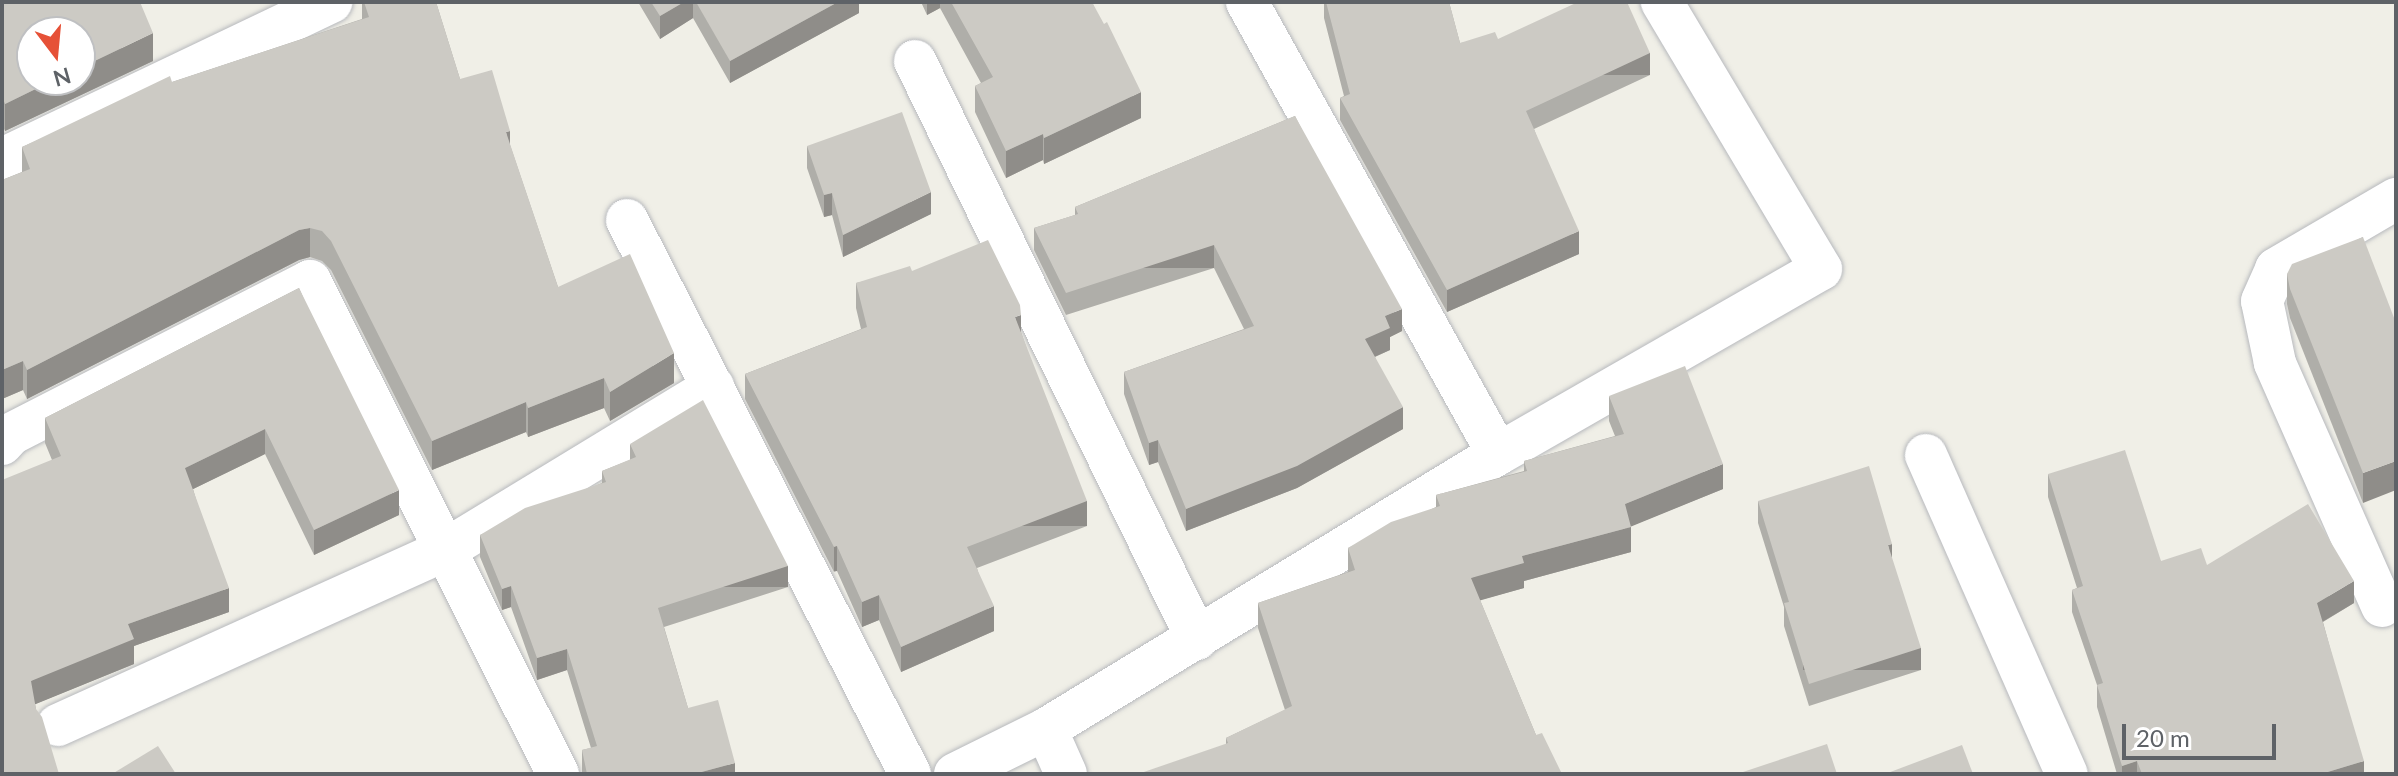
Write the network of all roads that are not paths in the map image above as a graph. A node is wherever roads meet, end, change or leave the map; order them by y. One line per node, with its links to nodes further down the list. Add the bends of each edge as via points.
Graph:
1 (331, 2): 5 (street)
2 (1247, 2): 10 (street)
3 (1662, 2): 10 (street, via 1821,269)
4 (915, 61): 14 (street)
5 (2, 159)
6 (2396, 199): 13 (street, via 2276,269 2262,301 2275,363)
7 (627, 220): 8 (street)
8 (713, 387): 12 (street); 18 (street)
9 (2, 444): 12 (street, via 11,434 310,281)
10 (1498, 454): 14 (street)
11 (1926, 455): 21 (street)
12 (445, 550): 15 (street); 17 (street)
13 (2391, 614)
14 (1197, 639): 16 (street)
15 (58, 725)
16 (1046, 729): 19 (street); 20 (street)
17 (558, 774)
18 (910, 774)
19 (955, 774)
20 (1066, 774)
21 (2067, 774)

